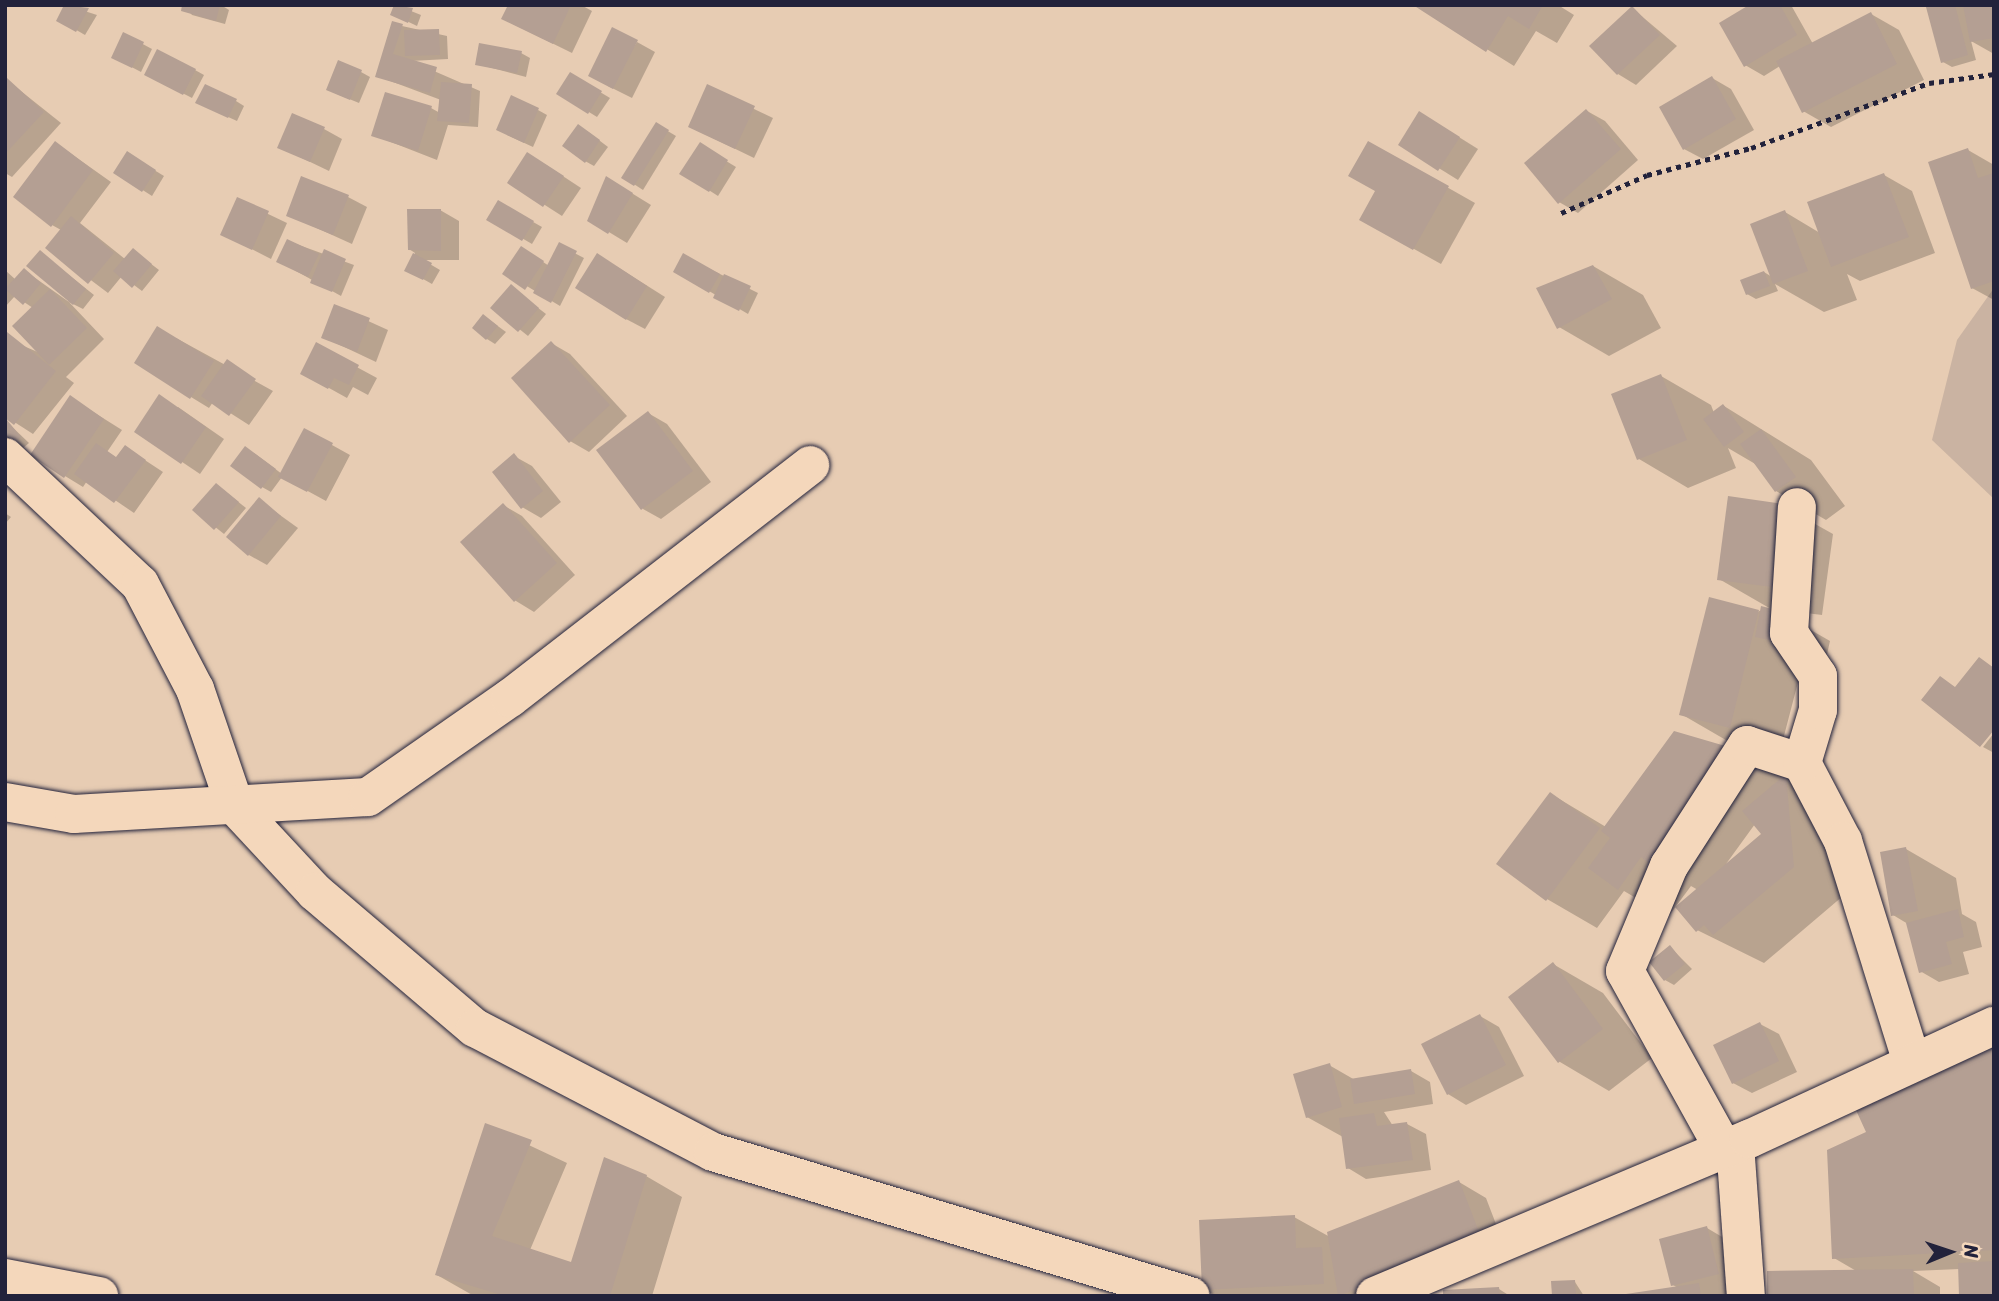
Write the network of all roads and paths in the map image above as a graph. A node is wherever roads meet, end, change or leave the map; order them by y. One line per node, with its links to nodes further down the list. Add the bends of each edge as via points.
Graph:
1 (1994, 74): 2 (path, via 1929,83 1751,148 1647,175)
2 (1561, 213)
3 (5, 457): 8 (street, via 140,584 195,689)
4 (810, 465): 8 (street, via 510,698 368,797)
5 (1797, 507): 6 (street, via 1789,633 1818,676 1818,710)
6 (1802, 763): 10 (street, via 1843,841); 11 (street, via 1747,745 1669,866 1625,971)
7 (5, 802): 8 (street, via 74,814 159,804)
8 (235, 806): 14 (street, via 315,891 475,1028 713,1152)
9 (1994, 1026): 10 (street)
10 (1912, 1062): 11 (street)
11 (1728, 1145): 15 (street); 16 (street)
12 (5, 1278): 13 (street)
13 (99, 1296)
14 (1191, 1296)
15 (1375, 1296)
16 (1746, 1296)

